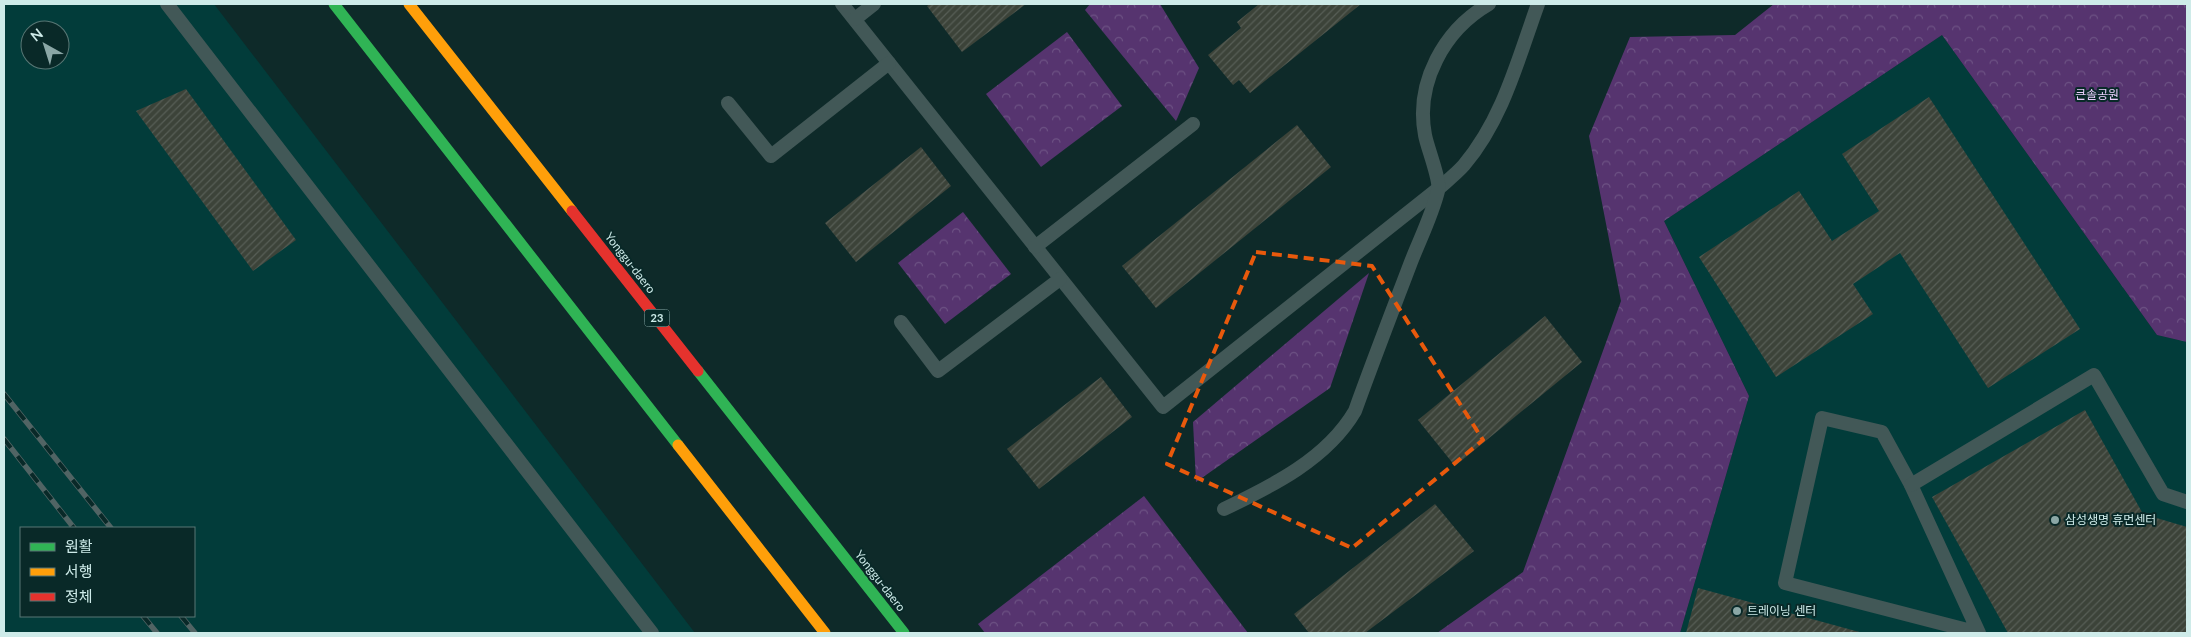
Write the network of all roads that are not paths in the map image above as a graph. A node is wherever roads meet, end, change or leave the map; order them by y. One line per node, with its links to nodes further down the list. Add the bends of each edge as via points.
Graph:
1 (167, 4): 19 (lane)
2 (334, 4): 20 (main road)
3 (410, 4): 21 (main road, Yonggu-daero / 23)
4 (842, 4): 8 (lane)
5 (874, 4): 8 (lane)
6 (1489, 4): 12 (lane, via 1461,25 1444,46 1425,91 1425,135)
7 (1538, 4): 12 (lane, via 1498,112 1464,165)
8 (855, 19): 9 (lane)
9 (889, 63): 10 (lane, via 771,156); 13 (lane)
10 (728, 103)
11 (1193, 124): 13 (lane)
12 (1439, 188): 14 (lane, via 1163,407); 18 (lane, via 1355,411 1346,427 1308,461)
13 (1035, 247): 14 (lane)
14 (1060, 279): 15 (lane, via 938,371)
15 (901, 322)
16 (1911, 485): 17 (lane, via 2094,375 2163,494); 22 (lane); 22 (lane, via 1882,432 1822,418 1785,583)
17 (2187, 502)
18 (1224, 509)
19 (652, 633)
20 (824, 633)
21 (904, 633)
22 (1979, 633)

